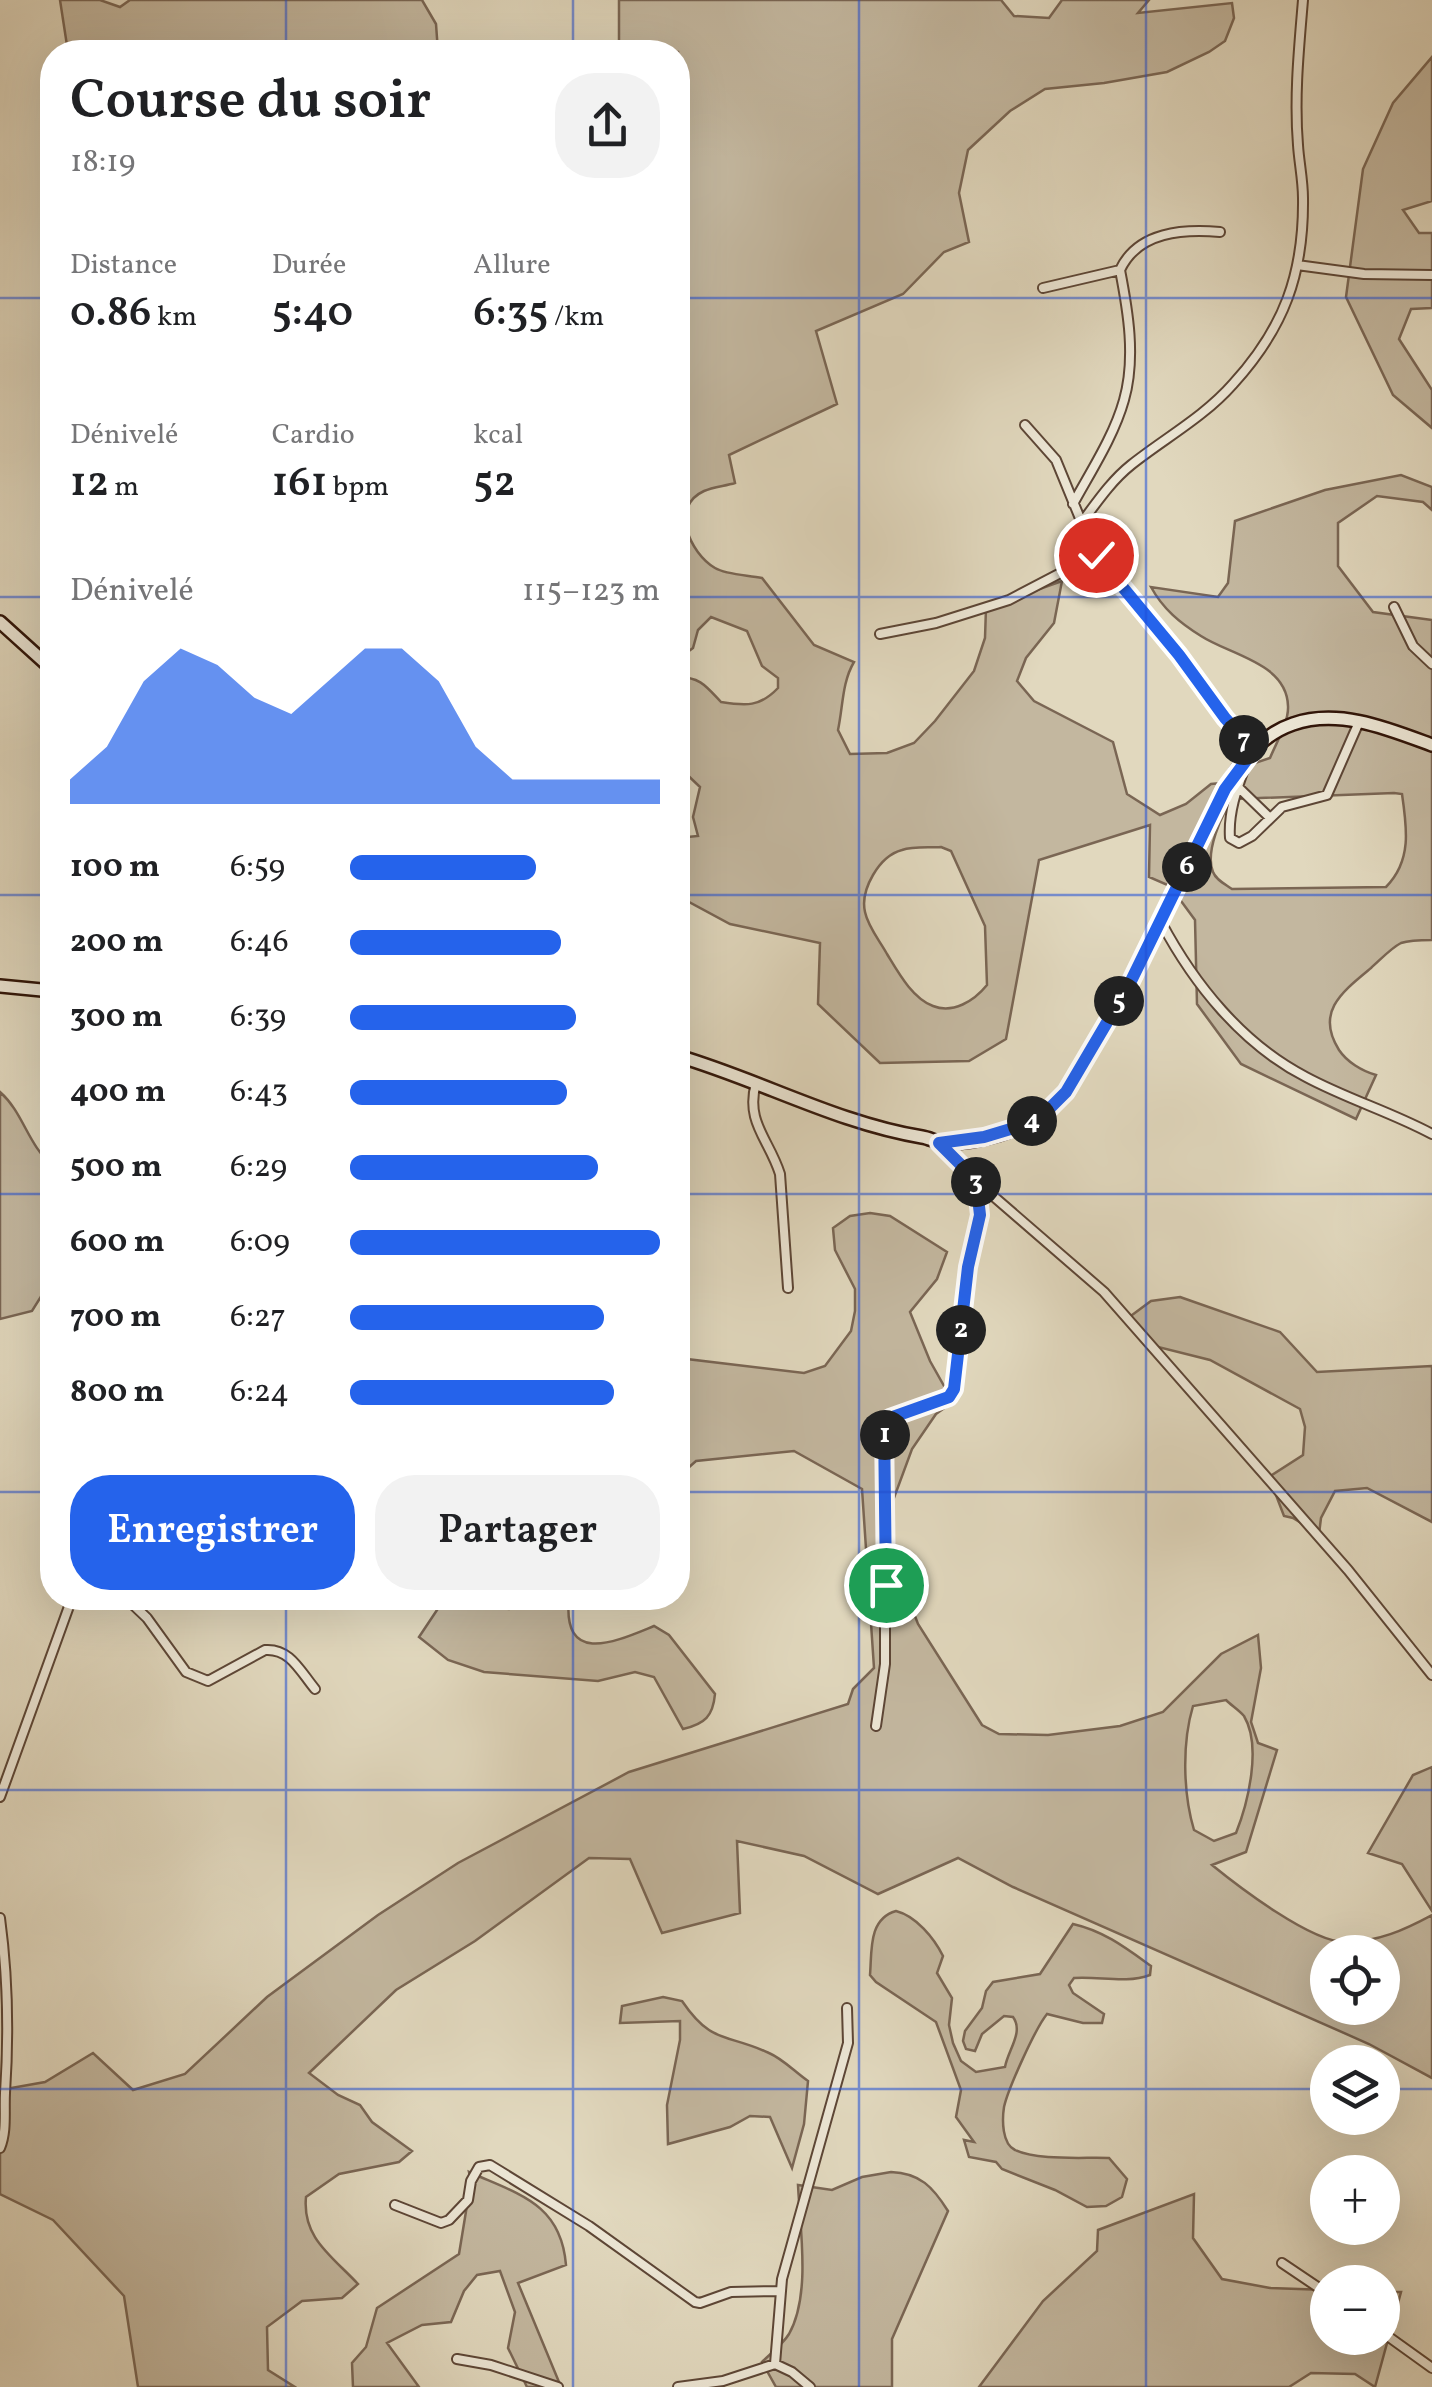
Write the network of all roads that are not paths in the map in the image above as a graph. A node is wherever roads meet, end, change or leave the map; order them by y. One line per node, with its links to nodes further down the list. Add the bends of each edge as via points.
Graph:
1 (1303, 0): 3 (street, via 1298,143 1304,194)
2 (1220, 232): 4 (street, via 1166,233 1132,252)
3 (1297, 265): 5 (street); 9 (street, via 1284,314 1260,352 1202,413 1107,487)
4 (1120, 270): 6 (street); 8 (street, via 1130,335 1128,386)
5 (1432, 274)
6 (1043, 288)
7 (1025, 425): 8 (street, via 1056,460)
8 (1074, 504): 9 (street)
9 (1082, 522): 10 (street)
10 (1096, 555): 14 (street, via 1009,600); 20 (street)
11 (1394, 607): 17 (street)
12 (0, 622): 15 (main road)
13 (0, 632): 15 (street)
14 (880, 634)
15 (18, 636): 16 (main road)
16 (40, 650)
17 (1432, 664)
18 (1359, 722): 19 (main road); 20 (main road, via 1297,723); 22 (street, via 1326,796 1295,802)
19 (1432, 746)
20 (1252, 751): 21 (street); 23 (main road, via 1225,789)
21 (1237, 786): 22 (street); 22 (street, via 1233,842 1245,842)
22 (1270, 817)
23 (1161, 922): 28 (street, via 1212,1000 1268,1053); 29 (main road, via 1066,1092 1048,1110 1004,1133)
24 (0, 986): 25 (main road)
25 (40, 989)
26 (690, 1060): 27 (main road)
27 (756, 1084): 29 (main road); 31 (street, via 750,1102 755,1122 780,1174)
28 (1432, 1134)
29 (939, 1143): 30 (street)
30 (976, 1180): 34 (street, via 1104,1292); 36 (street, via 980,1215 954,1389 884,1425 885,1664)
31 (788, 1288)
32 (68, 1610): 37 (street)
33 (139, 1610): 35 (street, via 195,1678 208,1681 274,1650 285,1652)
34 (1432, 1674)
35 (314, 1689)
36 (876, 1726)
37 (0, 1798)
38 (0, 1918): 40 (street, via 10,2042)
39 (847, 2008): 44 (street, via 848,2043)
40 (0, 2148)
41 (394, 2205): 44 (street, via 449,2220 468,2200 484,2164 589,2226 695,2302 731,2292)
42 (1282, 2263): 43 (street)
43 (1310, 2282)
44 (780, 2291): 47 (street)
45 (1400, 2345): 48 (street)
46 (457, 2359): 49 (street)
47 (775, 2364): 50 (street); 51 (street)
48 (1432, 2368)
49 (558, 2387)
50 (682, 2387)
51 (810, 2387)

